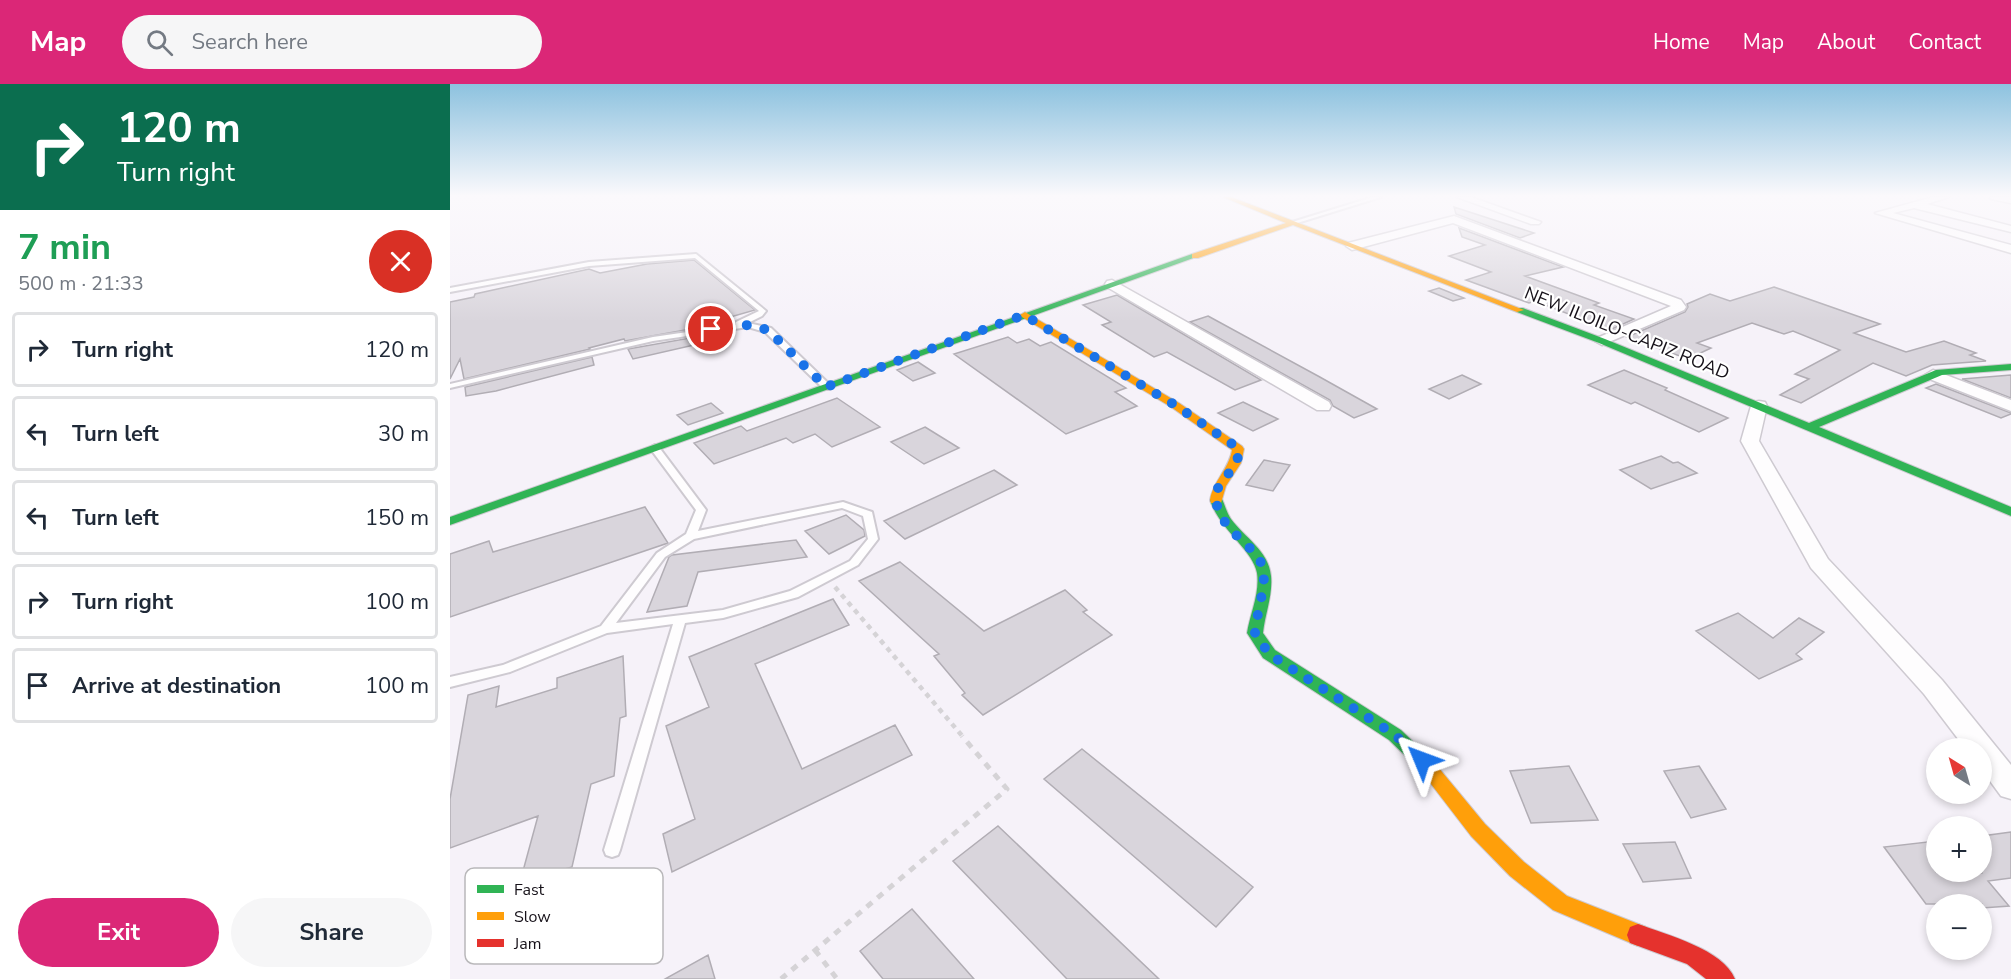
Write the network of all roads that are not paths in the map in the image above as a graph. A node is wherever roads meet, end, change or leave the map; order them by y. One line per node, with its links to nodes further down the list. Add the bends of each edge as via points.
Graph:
1 (1245, 239): 8 (main road)
2 (1333, 239): 6 (main road, NEW ILOILO-CAPIZ ROAD)
3 (1379, 239): 6 (street)
4 (1513, 239): 12 (street, via 1679,307)
5 (1974, 239): 7 (street)
6 (1352, 246): 12 (main road, NEW ILOILO-CAPIZ ROAD)
7 (2011, 249)
8 (1112, 284): 10 (main road); 17 (street)
9 (450, 290): 11 (lane, via 589,264 696,256 763,311)
10 (1024, 315): 16 (main road); 32 (main road, via 1175,405 1238,448 1237,464 1218,487 1216,500 1231,532 1255,554 1263,569 1255,633 1269,654 1395,735 1435,773 1478,830 1517,869 1560,903 1694,956)
11 (735, 326): 15 (lane, via 653,339); 16 (lane, via 768,330)
12 (1602, 341): 18 (main road, NEW ILOILO-CAPIZ ROAD)
13 (2011, 368): 14 (main road)
14 (1933, 375): 19 (street); 20 (main road)
15 (450, 386)
16 (826, 387): 21 (main road)
17 (1323, 406)
18 (1759, 406): 20 (main road, NEW ILOILO-CAPIZ ROAD); 28 (street, via 1750,441 1819,563 1933,687)
19 (2011, 406)
20 (1810, 427): 22 (main road, NEW ILOILO-CAPIZ ROAD)
21 (655, 448): 23 (main road); 24 (lane, via 701,510)
22 (2011, 512)
23 (450, 521)
24 (691, 536): 25 (lane, via 843,505 868,514 873,539 854,563 784,597 723,614); 26 (lane, via 661,555)
25 (680, 620): 26 (lane); 31 (lane)
26 (604, 628): 27 (lane, via 506,669)
27 (450, 682)
28 (1972, 738)
29 (1992, 763): 30 (street)
30 (2011, 787)
31 (612, 850)
32 (1724, 979)

